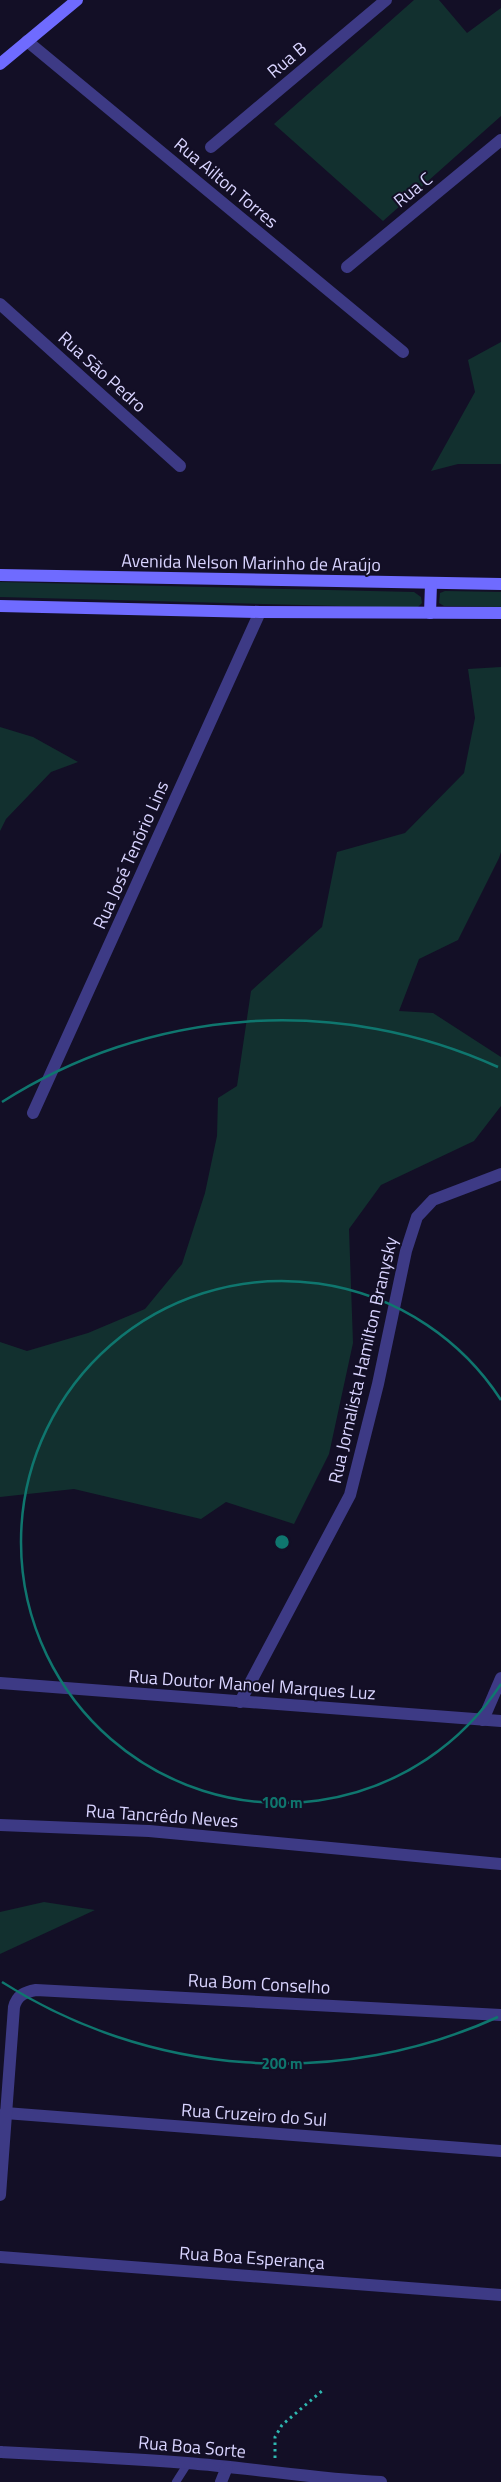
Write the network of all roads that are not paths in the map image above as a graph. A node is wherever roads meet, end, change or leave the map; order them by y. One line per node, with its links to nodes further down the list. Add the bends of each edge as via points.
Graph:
1 (77, 0): 3 (main road)
2 (386, 0): 6 (street, Rua B)
3 (27, 41): 4 (main road); 9 (street, Rua Ailton Torres)
4 (0, 64)
5 (501, 140): 7 (street, Rua C)
6 (210, 147)
7 (347, 267)
8 (0, 304): 10 (street, Rua São Pedro)
9 (403, 352)
10 (180, 466)
11 (0, 575): 12 (main road, Avenida Nelson Marinho de Araújo)
12 (431, 584): 13 (main road, Avenida Nelson Marinho de Araújo); 16 (main road)
13 (501, 584)
14 (0, 606): 15 (main road)
15 (260, 612): 16 (main road); 18 (street, Rua José Tenório Lins)
16 (430, 613): 17 (main road)
17 (501, 613)
18 (33, 1113)
19 (501, 1174): 22 (street, Rua Jornalista Hamilton Branysky, via 433,1200 417,1217 406,1251 350,1496)
20 (501, 1678): 23 (street)
21 (0, 1683): 22 (street, Rua Doutor Manoel Marques Luz)
22 (240, 1702): 23 (street, Rua Doutor Manoel Marques Luz)
23 (483, 1720): 24 (street, Rua Doutor Manoel Marques Luz)
24 (501, 1721)
25 (0, 1825): 26 (street, Rua Tancrêdo Neves, via 149,1831)
26 (501, 1864)
27 (501, 2014): 28 (street, Rua Bom Conselho, via 36,1990 17,1998 14,2007)
28 (5, 2113): 29 (street, Rua Cruzeiro do Sul); 30 (street)
29 (501, 2151)
30 (0, 2195)
31 (0, 2257): 32 (street, Rua Boa Esperança)
32 (501, 2295)
33 (0, 2452): 34 (street, Rua Boa Sorte)
34 (188, 2463): 35 (street, Rua Boa Sorte); 36 (lane)
35 (228, 2468): 37 (street); 38 (street, Rua Boa Sorte)
36 (176, 2482)
37 (221, 2482)
38 (381, 2482)

